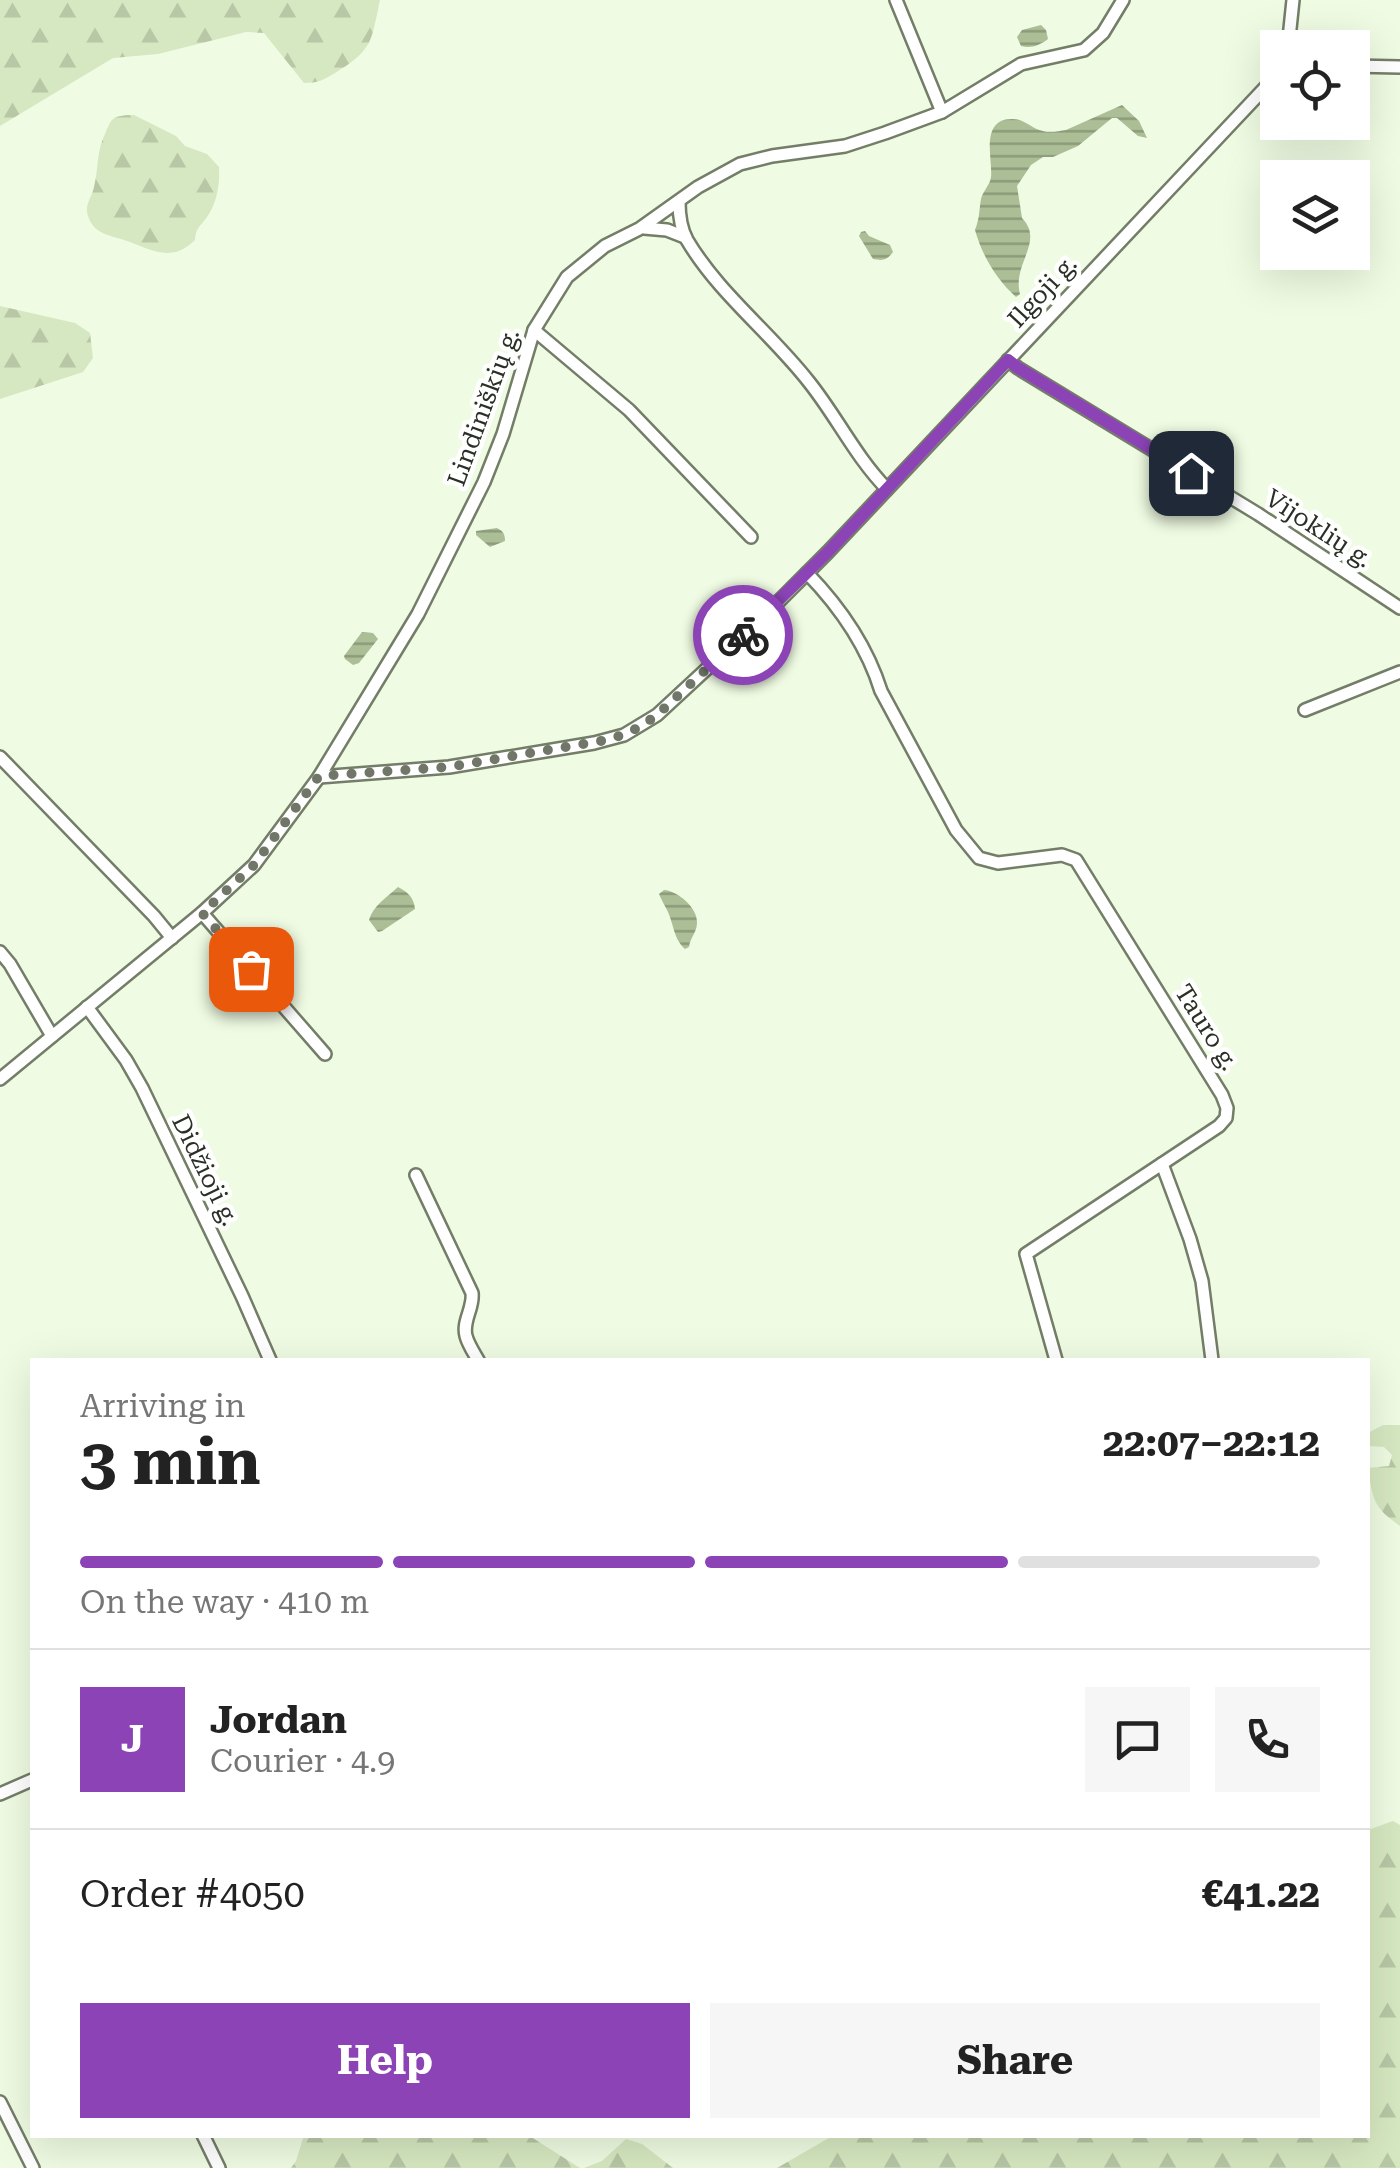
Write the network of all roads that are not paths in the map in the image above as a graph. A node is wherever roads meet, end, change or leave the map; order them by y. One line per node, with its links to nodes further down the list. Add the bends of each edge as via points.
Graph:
1 (896, 0): 8 (street)
2 (1123, 0): 8 (street, Lindiniškių g., via 1084,50 1020,64)
3 (1293, 0): 4 (street)
4 (1290, 30)
5 (1370, 66): 6 (street)
6 (1400, 67)
7 (1260, 93): 13 (street, Ilgoji g.)
8 (942, 112): 9 (street, Lindiniškių g., via 845,146 740,164)
9 (678, 202): 10 (street, Lindiniškių g.); 11 (street)
10 (640, 228): 11 (street); 12 (street, Lindiniškių g., via 566,277)
11 (685, 237): 14 (street, via 810,383)
12 (534, 330): 15 (street, via 629,410); 21 (street, Lindiniškių g., via 490,468 418,614)
13 (1008, 360): 14 (street, Ilgoji g.); 17 (street, Vijoklių g.)
14 (887, 489): 16 (street, Ilgoji g.)
15 (752, 537)
16 (808, 573): 21 (street, Ilgoji g., via 656,716 624,735 449,767); 29 (street, Tauro g., via 861,641 956,830 979,858 1076,860 1189,1038 1222,1095 1226,1118)
17 (1400, 608)
18 (1400, 672): 19 (street)
19 (1305, 710)
20 (0, 758): 23 (street)
21 (319, 776): 22 (street, Lindiniškių g., via 254,865)
22 (202, 913): 23 (street, Lindiniškių g.); 27 (street)
23 (172, 938): 25 (street, Lindiniškių g.)
24 (0, 952): 26 (street)
25 (87, 1007): 26 (street, Lindiniškių g.); 31 (street, Didžioji g., via 142,1088)
26 (52, 1036): 28 (street, Lindiniškių g.)
27 (325, 1054)
28 (0, 1079)
29 (1162, 1164): 33 (street, Tauro g., via 1026,1254); 34 (street, via 1202,1281)
30 (416, 1175): 32 (street, via 472,1292 466,1335)
31 (269, 1358)
32 (477, 1358)
33 (1055, 1358)
34 (1212, 1358)
35 (30, 1781): 36 (street)
36 (0, 1794)
37 (0, 2102): 39 (street)
38 (204, 2138): 40 (street)
39 (33, 2168)
40 (219, 2168)

